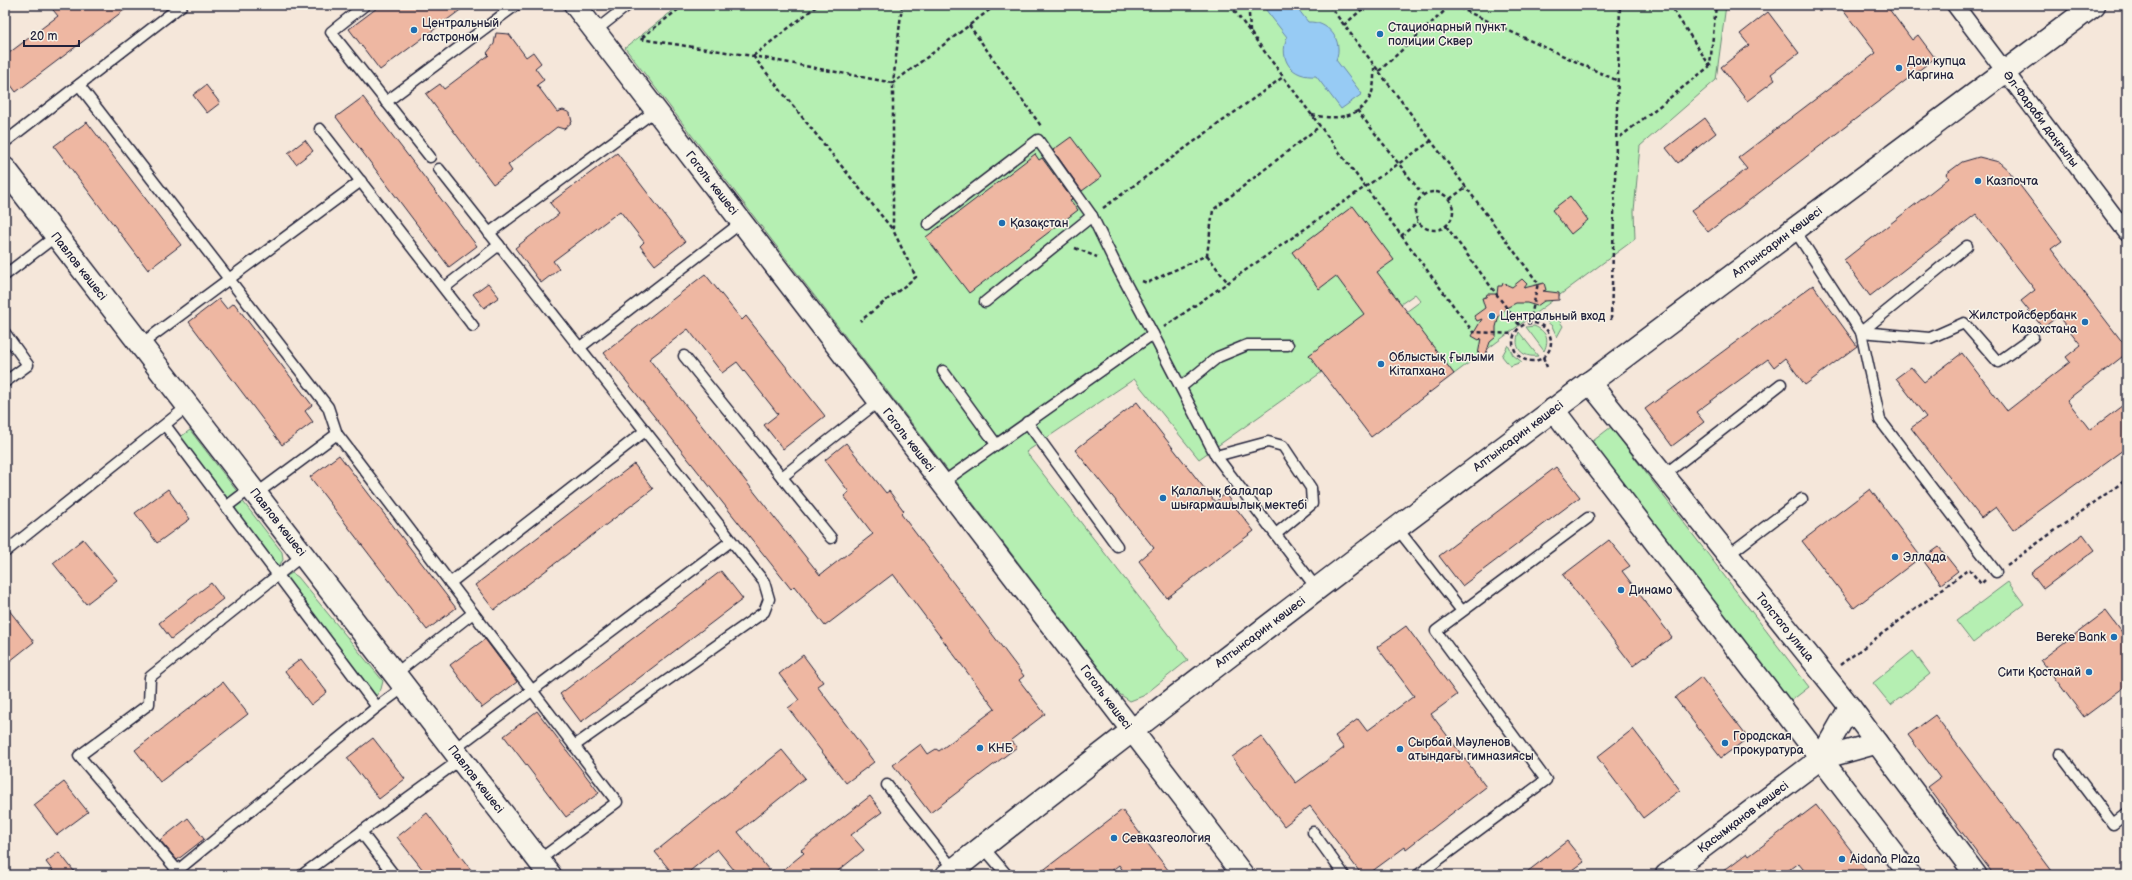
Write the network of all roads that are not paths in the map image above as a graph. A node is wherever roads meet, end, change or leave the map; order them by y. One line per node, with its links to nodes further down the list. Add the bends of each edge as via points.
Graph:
1 (182, 5): 10 (lane)
2 (366, 5): 11 (lane, via 331,32)
3 (516, 5): 11 (lane)
4 (575, 5): 8 (street, Гоголь көшесі)
5 (628, 5): 8 (lane)
6 (1955, 5): 9 (street, Әл-Фараби даңғылы)
7 (2094, 5): 9 (street, Алтынсарин көшесі)
8 (595, 31): 12 (street, Гоголь көшесі)
9 (2005, 72): 22 (street, Алтынсарин көшесі); 24 (street, Әл-Фараби даңғылы)
10 (79, 85): 14 (lane); 29 (lane)
11 (386, 102): 15 (lane)
12 (656, 110): 20 (street, Гоголь көшесі); 23 (lane)
13 (320, 129): 18 (lane)
14 (5, 142)
15 (430, 157)
16 (439, 169): 23 (lane)
17 (5, 170): 25 (street, Павлов көшесі)
18 (361, 181): 29 (lane); 30 (lane)
19 (1092, 216): 21 (lane, via 1038,140); 31 (lane); 35 (lane)
20 (742, 222): 39 (lane); 46 (street, Гоголь көшесі)
21 (928, 224)
22 (1794, 229): 33 (lane); 43 (street, Алтынсарин көшесі)
23 (489, 233): 26 (lane)
24 (2127, 233)
25 (56, 236): 28 (lane); 38 (street, Павлов көшесі)
26 (499, 245): 30 (lane); 39 (lane)
27 (1967, 246): 33 (lane)
28 (5, 275)
29 (229, 279): 38 (lane); 52 (lane, via 328,407)
30 (444, 288): 32 (lane)
31 (985, 302)
32 (473, 326)
33 (1862, 332): 36 (lane, via 1930,338 1964,323 1998,362); 70 (lane, via 1880,420)
34 (5, 333): 42 (lane, via 28,365)
35 (1153, 334): 45 (lane); 49 (lane)
36 (2033, 337)
37 (1288, 344): 45 (lane, via 1247,345 1218,358)
38 (140, 345): 47 (street, Павлов көшесі)
39 (579, 348): 51 (lane)
40 (684, 356): 56 (lane)
41 (943, 371): 53 (lane)
42 (5, 382)
43 (1590, 382): 48 (street, Алтынсарин көшесі); 55 (street, Толстого улица)
44 (1781, 384): 55 (lane)
45 (1181, 387): 54 (lane)
46 (879, 401): 56 (lane); 57 (street, Гоголь көшесі)
47 (188, 406): 50 (lane); 58 (street, Павлов көшесі)
48 (1553, 409): 62 (street, Алтынсарин көшесі); 85 (street)
49 (1027, 422): 53 (lane); 66 (lane)
50 (165, 425): 60 (lane); 67 (lane)
51 (645, 431): 65 (lane); 72 (lane)
52 (337, 434): 58 (lane); 72 (lane)
53 (996, 444): 57 (lane)
54 (1216, 456): 63 (lane); 63 (lane, via 1268,442 1283,446 1311,488 1312,504)
55 (1664, 476): 69 (street, Толстого улица)
56 (782, 478): 64 (lane)
57 (942, 483): 80 (street, Гоголь көшесі)
58 (254, 491): 60 (lane); 68 (street, Павлов көшесі)
59 (1802, 499): 69 (lane)
60 (226, 507): 71 (lane)
61 (1588, 518): 74 (lane)
62 (1397, 528): 73 (street, Алтынсарин көшесі); 74 (lane)
63 (1276, 534): 73 (lane)
64 (830, 538)
65 (731, 541): 77 (lane); 82 (lane, via 764,582 769,599 764,612)
66 (1117, 546)
67 (5, 552)
68 (303, 555): 71 (lane); 76 (street, Павлов көшесі)
69 (1728, 555): 79 (street, Толстого улица)
70 (1996, 572)
71 (276, 575): 78 (lane); 93 (lane, via 150,676 149,704 79,756)
72 (450, 583): 75 (lane)
73 (1317, 589): 80 (street, Алтынсарин көшесі)
74 (1462, 611): 99 (lane, via 1436,630 1546,780)
75 (473, 613): 76 (lane); 77 (lane)
76 (400, 681): 78 (lane); 84 (street, Павлов көшесі)
77 (532, 691): 82 (lane); 84 (lane)
78 (378, 707): 93 (lane)
79 (1850, 707): 81 (street, Толстого улица); 85 (street, Қасымқанов көшесі)
80 (1132, 730): 90 (street, Алтынсарин көшесі); 97 (street, Гоголь көшесі)
81 (1877, 743): 85 (street, Қасымқанов көшесі); 102 (street, Толстого улица)
82 (574, 746): 91 (lane, via 617,802)
83 (2060, 754): 87 (lane, via 2114,824)
84 (457, 755): 88 (lane); 91 (street, Павлов көшесі)
85 (1820, 759): 100 (street, Қасымқанов көшесі); 101 (street)
86 (888, 785): 92 (lane)
87 (2127, 813)
88 (361, 832): 94 (lane); 95 (lane)
89 (1313, 832): 98 (lane)
90 (983, 847): 92 (street, Алтынсарин көшесі); 96 (lane)
91 (544, 868)
92 (951, 872)
93 (175, 873)
94 (302, 875)
95 (394, 875)
96 (1007, 875)
97 (1243, 875)
98 (1344, 875)
99 (1418, 875)
100 (1666, 875)
101 (1910, 875)
102 (1976, 875)

